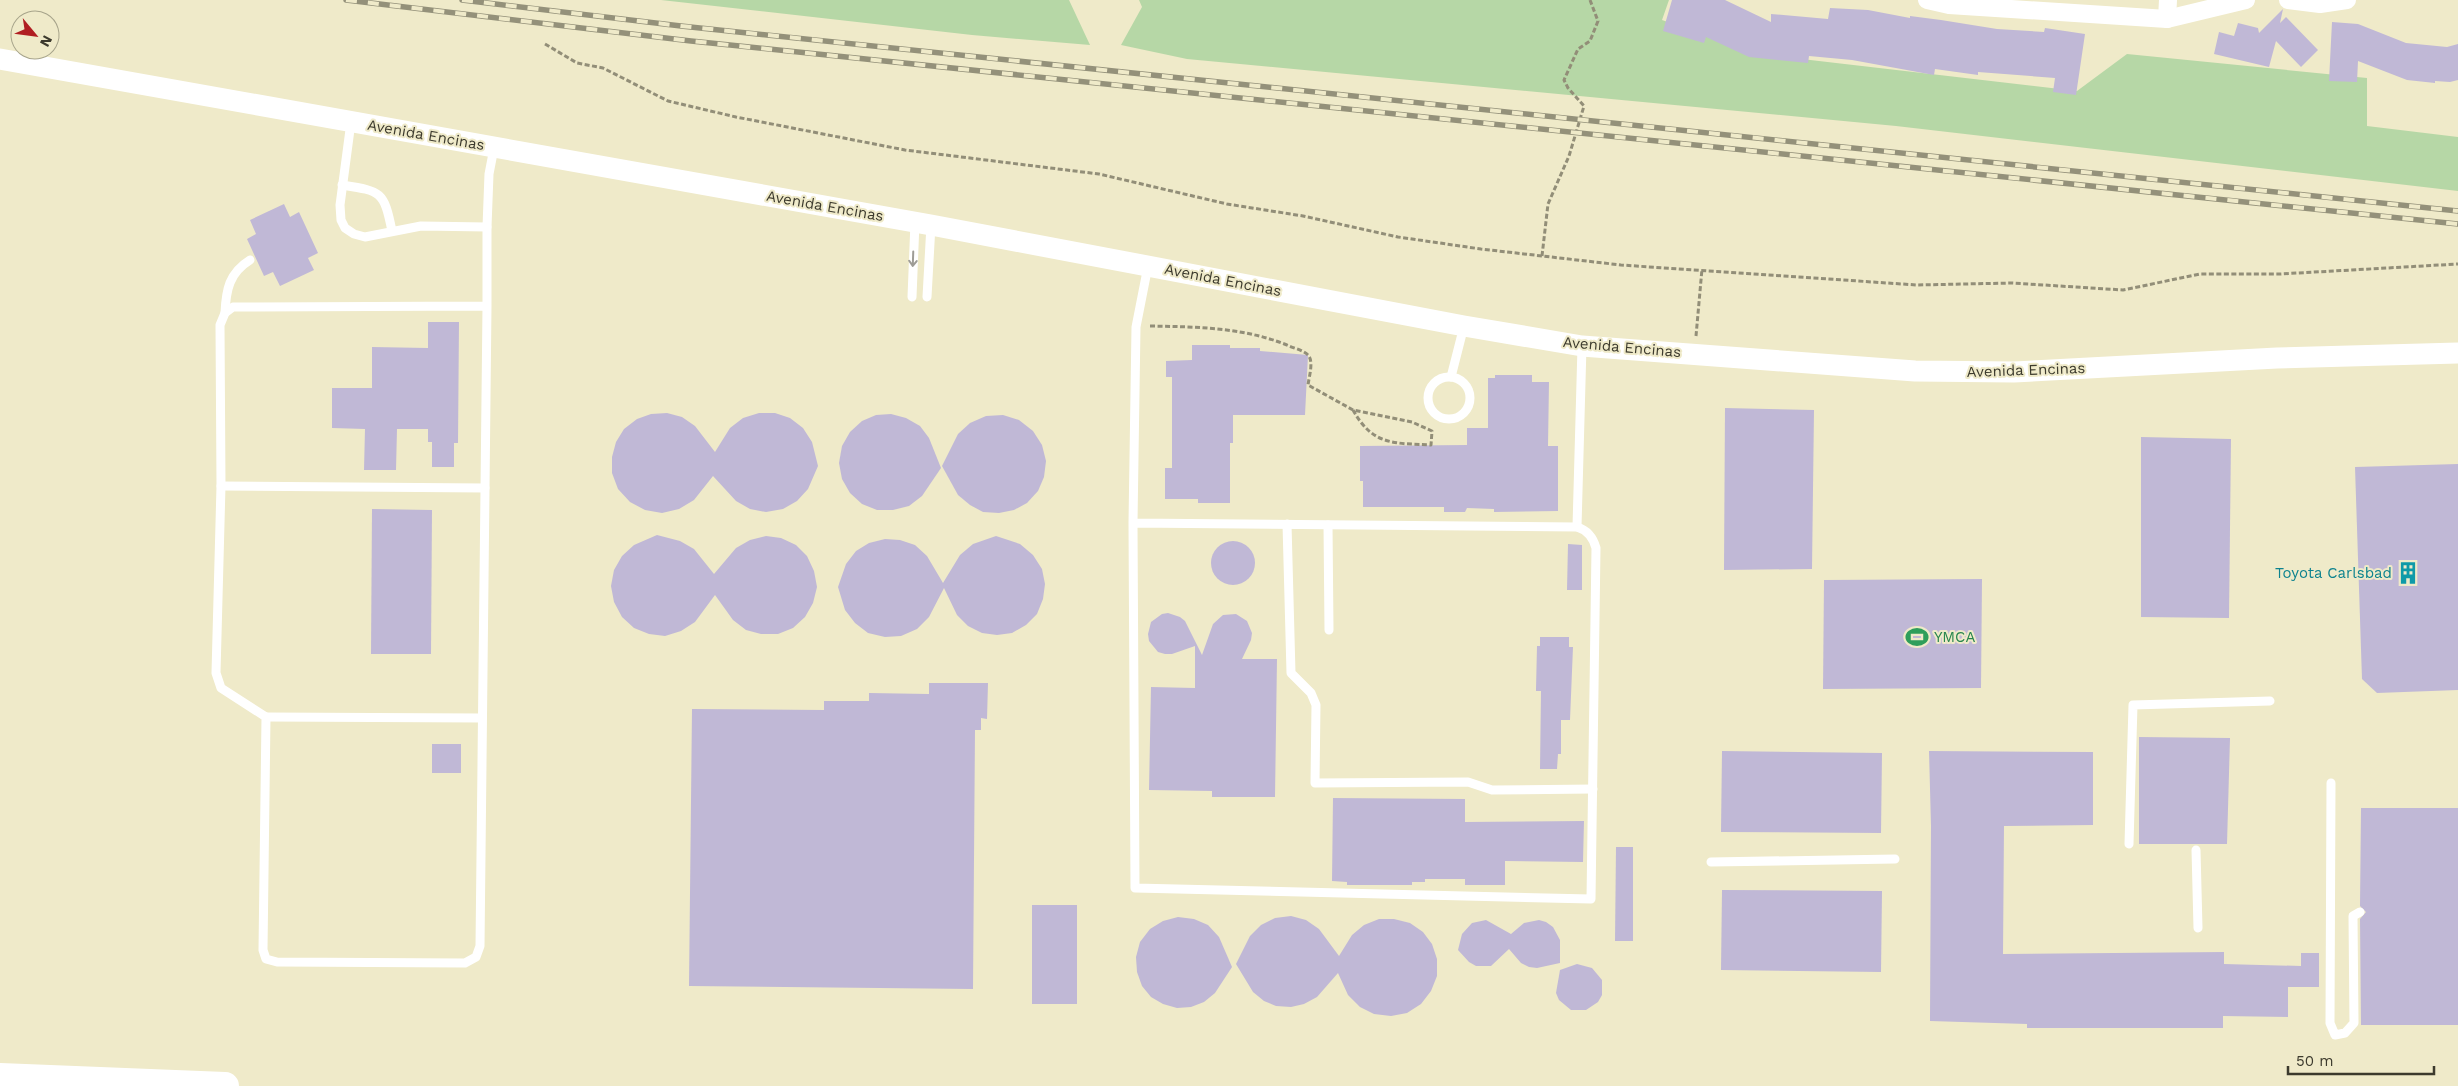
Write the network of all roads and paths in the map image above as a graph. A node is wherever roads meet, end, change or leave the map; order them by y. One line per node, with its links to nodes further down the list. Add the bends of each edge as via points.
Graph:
1 (1590, 0): 17 (path, via 1598,21 1590,41 1578,49 1564,80 1584,106 1569,156 1548,204)
2 (1927, 0): 7 (street, via 1949,5)
3 (2168, 0): 8 (street)
4 (2246, 0): 8 (street)
5 (2288, 0): 6 (street, via 2320,4)
6 (2347, 0)
7 (2022, 5): 8 (street)
8 (2167, 19)
9 (545, 44): 17 (path, via 578,63 603,68 668,101 823,136 905,150 1100,174 1227,204 1303,216 1398,237)
10 (0, 59): 11 (street, Avenida Encinas)
11 (351, 121): 12 (street, Avenida Encinas); 13 (lane)
12 (494, 148): 14 (street, Avenida Encinas); 15 (lane, via 489,174)
13 (342, 185): 16 (lane, via 374,191 382,198); 16 (lane, via 340,206 345,228 365,236)
14 (923, 223): 20 (street, Avenida Encinas); 22 (lane); 23 (lane, one-way to 23)
15 (487, 227): 16 (lane, via 422,226); 24 (lane)
16 (392, 231)
17 (1542, 256): 21 (path)
18 (250, 260): 25 (lane, via 232,276 226,290)
19 (2458, 264): 21 (path, via 2280,274 2200,274 2123,290 2012,283 1917,285)
20 (1148, 265): 27 (street, Avenida Encinas); 35 (lane, via 1136,327)
21 (1702, 269): 30 (path)
22 (927, 296)
23 (912, 297)
24 (486, 306): 25 (lane, via 233,307); 34 (lane)
25 (225, 313): 33 (lane, via 220,324)
26 (1149, 326): 32 (path, via 1238,330 1299,350 1308,354 1310,359 1308,385)
27 (1464, 326): 28 (street, Avenida Encinas); 31 (lane)
28 (1582, 346): 30 (street, Avenida Encinas); 38 (lane)
29 (2458, 353): 30 (street, Avenida Encinas, via 2277,358 2014,372 1915,371)
30 (1694, 354)
31 (1452, 377): 31 (lane, via 1444,377 1432,384 1427,397 1431,410 1442,419 1449,420 1467,410 1470,396 1464,383)
32 (1353, 410): 32 (path, via 1421,425 1432,431 1431,445 1390,443 1380,439 1360,423)
33 (220, 486): 34 (lane); 41 (lane, via 216,673 221,688)
34 (485, 488): 42 (lane)
35 (1132, 523): 36 (lane); 44 (lane, via 1135,888 1592,899)
36 (1287, 524): 37 (lane); 44 (lane, via 1291,673 1310,693 1316,705 1315,783 1468,782 1492,790)
37 (1328, 525): 38 (lane); 39 (lane)
38 (1577, 527): 44 (lane, via 1589,534 1596,548)
39 (1329, 630)
40 (2270, 701): 45 (lane, via 2133,705)
41 (266, 717): 42 (lane); 42 (lane, via 263,950 266,958 277,962 465,964 476,957 480,946)
42 (482, 718)
43 (2331, 782): 49 (lane, via 2330,1023 2335,1035 2346,1033 2354,1023 2353,916)
44 (1593, 788)
45 (2129, 844)
46 (2196, 850): 50 (lane)
47 (1895, 859): 48 (lane)
48 (1712, 862)
49 (2360, 912)
50 (2198, 928)
51 (0, 1077): 52 (highway)
52 (225, 1086)

